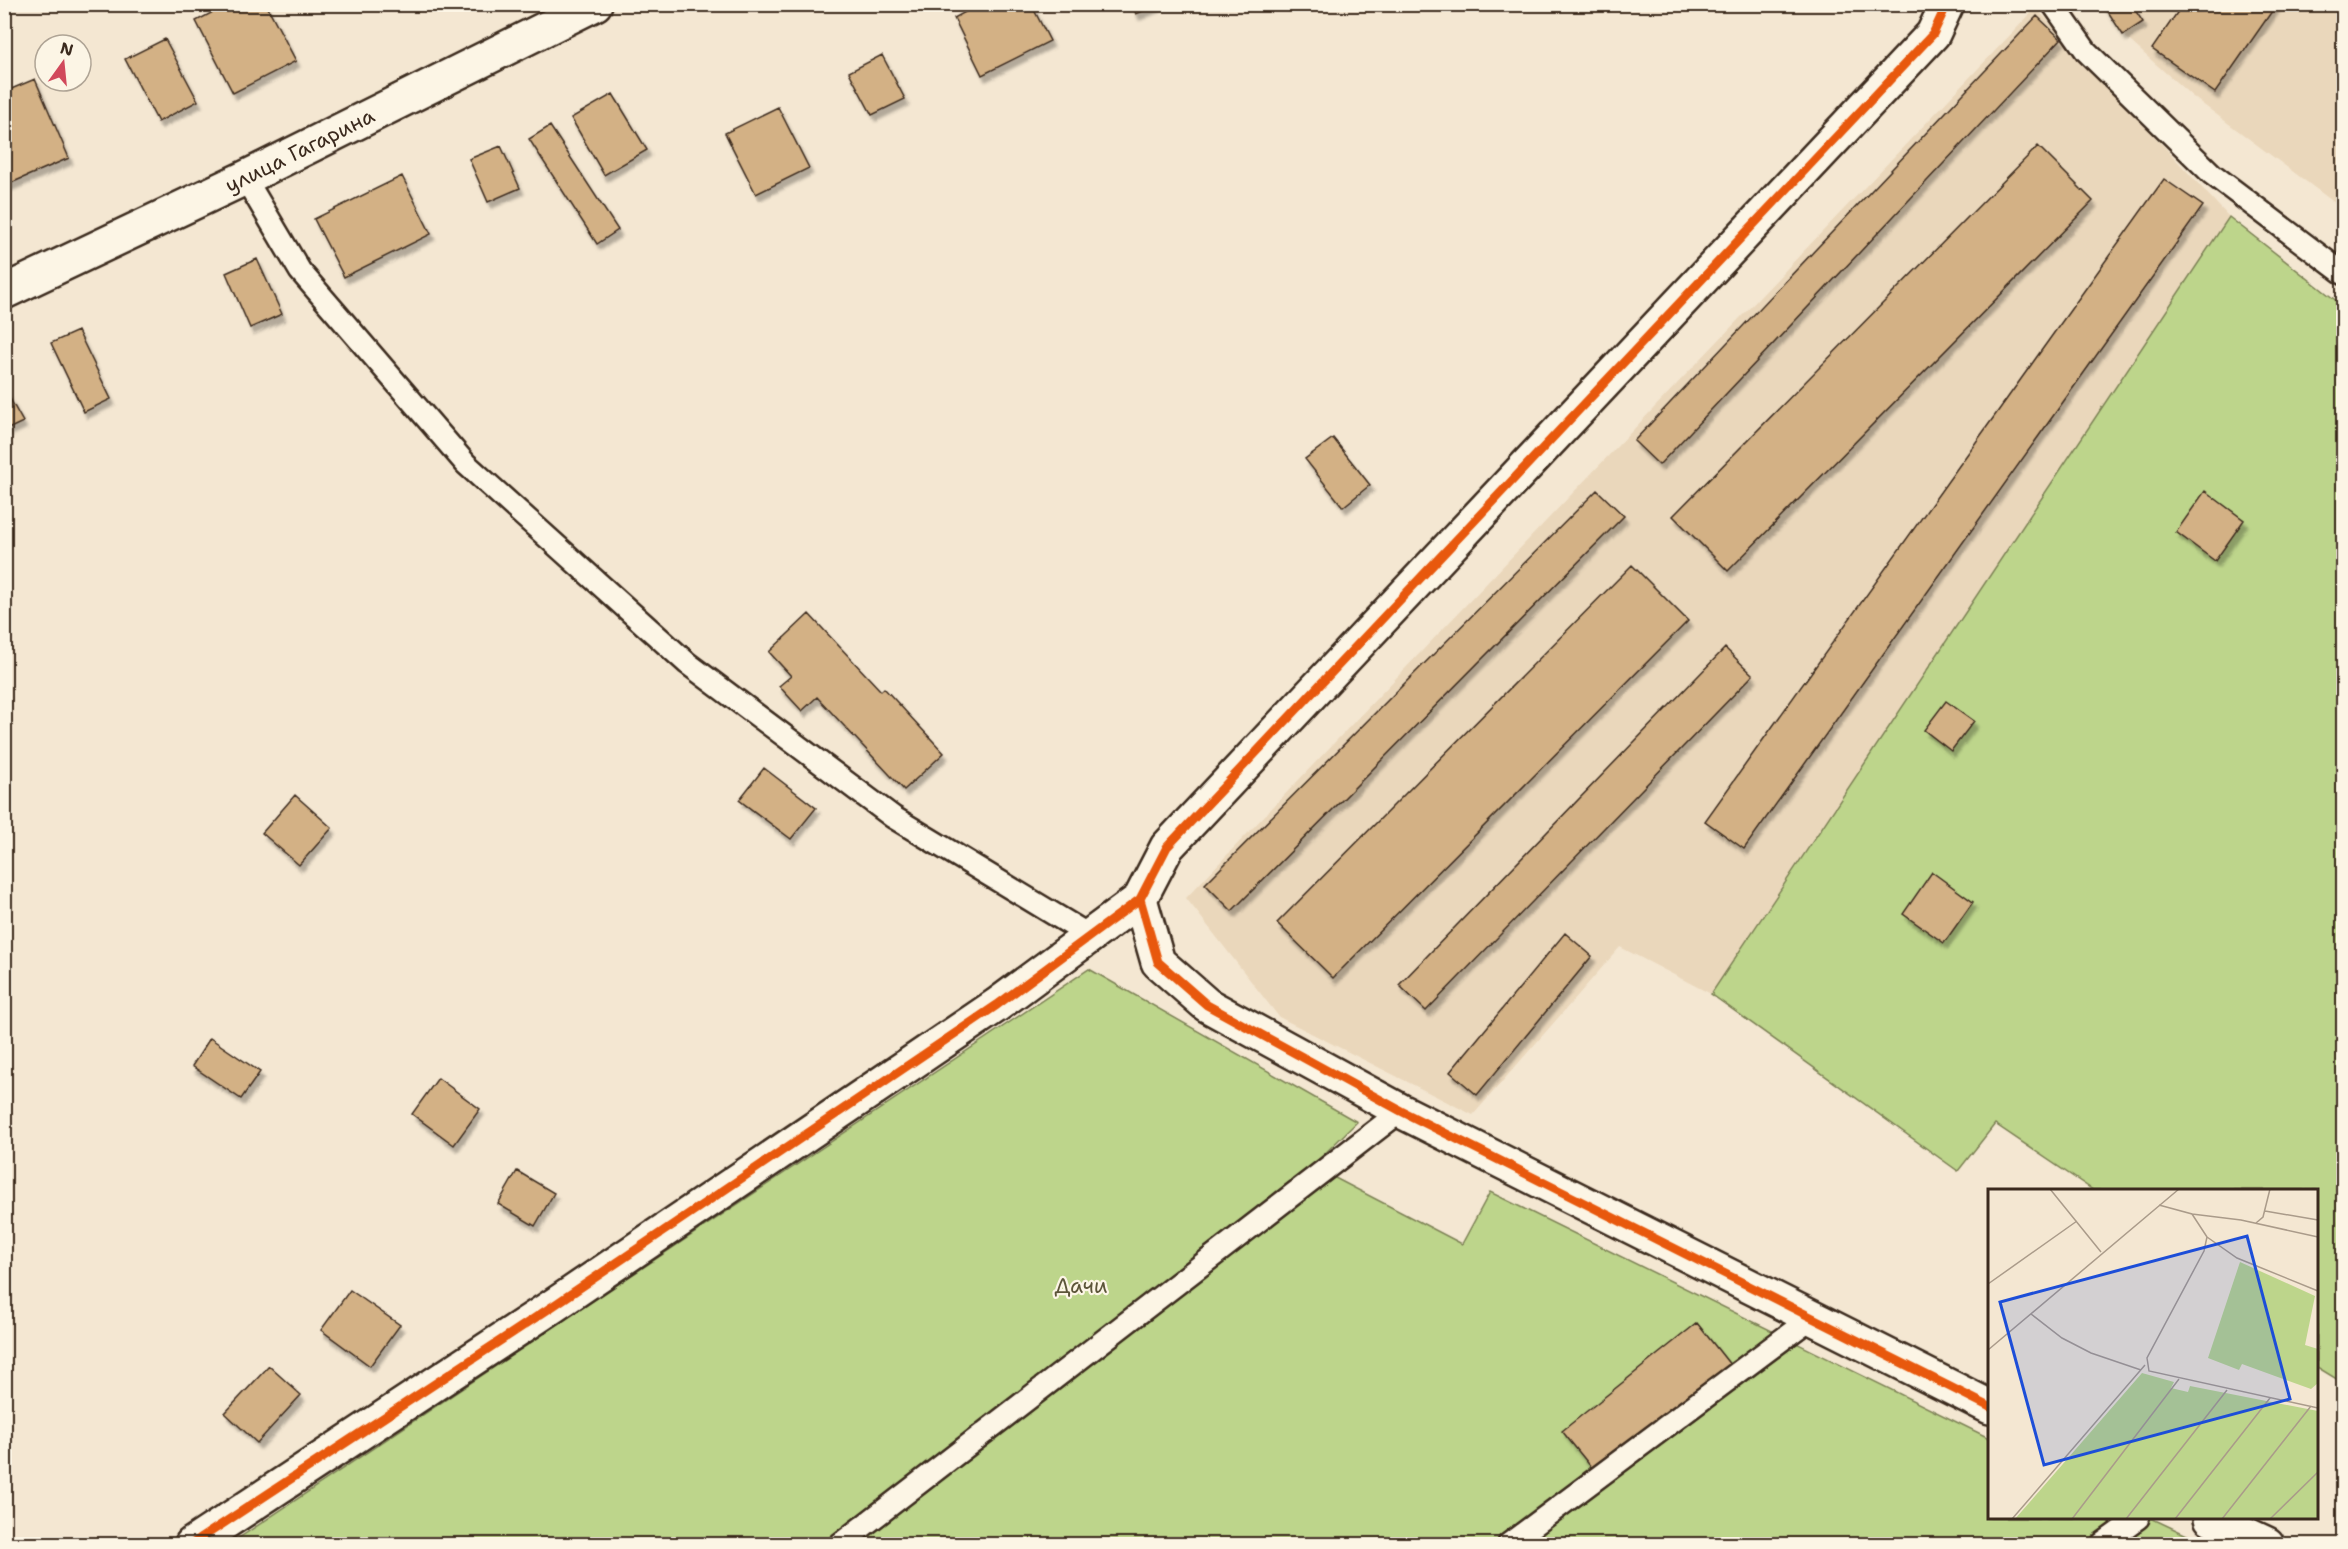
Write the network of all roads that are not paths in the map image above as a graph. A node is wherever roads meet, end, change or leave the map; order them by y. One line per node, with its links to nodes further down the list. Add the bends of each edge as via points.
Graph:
1 (595, 4): 4 (street, улица Гагарина)
2 (1947, 4): 7 (street, via 1933,34 1167,847)
3 (2053, 4): 5 (lane, via 2086,51 2212,174)
4 (246, 178): 6 (street, улица Гагарина); 8 (lane, via 300,272 466,464 687,663 893,817)
5 (2343, 274)
6 (4, 292)
7 (1140, 899): 8 (street); 9 (street, via 1158,962 1207,1005)
8 (1090, 936): 14 (street, via 968,1025)
9 (1401, 1111): 10 (street); 15 (lane)
10 (1811, 1318): 11 (street); 16 (lane)
11 (1988, 1406)
12 (2137, 1519): 17 (lane)
13 (2213, 1519): 18 (street)
14 (192, 1545)
15 (840, 1545)
16 (1509, 1545)
17 (2102, 1545)
18 (2267, 1545)

